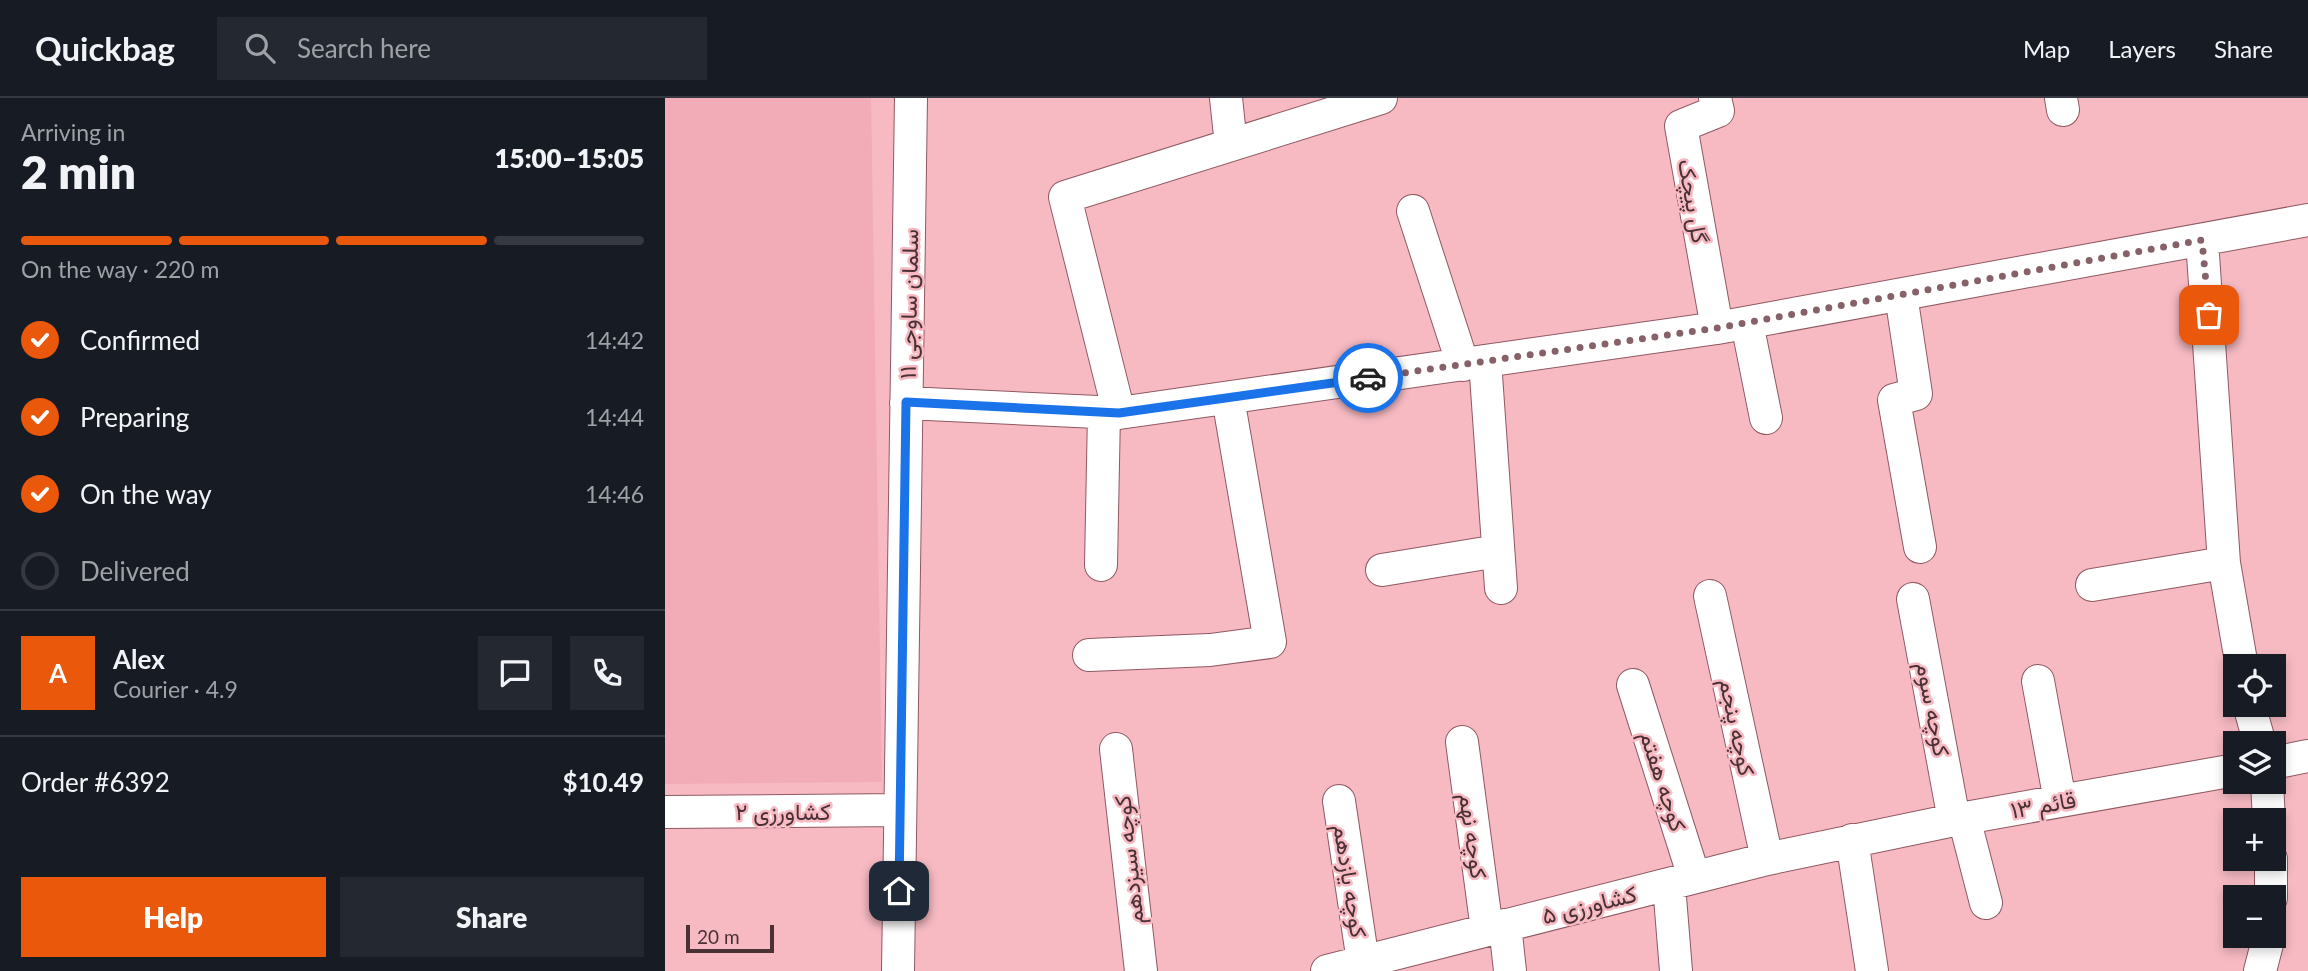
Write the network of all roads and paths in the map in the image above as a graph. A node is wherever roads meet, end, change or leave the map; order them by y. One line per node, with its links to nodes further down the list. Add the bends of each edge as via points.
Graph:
1 (911, 98): 13 (street, سلمان ساوجی ۱۱)
2 (1226, 98): 5 (street)
3 (1381, 98): 5 (street)
4 (1716, 98): 10 (street, گل پیچک, via 1719,111 1681,126)
5 (1231, 145): 14 (street, via 1065,197)
6 (1413, 211): 11 (street)
7 (2308, 220): 8 (street)
8 (2202, 240): 9 (street); 18 (street)
9 (1901, 295): 10 (street); 16 (street, via 1916,394 1894,400)
10 (1732, 326): 11 (street); 15 (street)
11 (1474, 363): 12 (street); 17 (street)
12 (1228, 398): 14 (street); 25 (street, via 1270,642 1210,650)
13 (906, 402): 14 (street); 36 (street, سلمان ساوجی ۱۱)
14 (1112, 413): 19 (street)
15 (1766, 418)
16 (1920, 547)
17 (1498, 551): 20 (street); 22 (street)
18 (2224, 563): 21 (street); 26 (street)
19 (1101, 565)
20 (1382, 570)
21 (2092, 585)
22 (1501, 588)
23 (1710, 596): 40 (street, کوچه پنجم)
24 (1913, 599): 38 (street, کوچه سوم)
25 (1089, 654)
26 (2240, 654)
27 (2038, 681): 35 (street)
28 (1633, 684): 41 (street, کوچه هفتم)
29 (1462, 742): 43 (street, کوچه نهم)
30 (1116, 749): 47 (street, کوچه سیزدهم)
31 (2308, 756): 32 (street)
32 (2286, 760)
33 (2223, 772): 35 (street, قائم ۱۳)
34 (1339, 801): 45 (street, کوچه یازدهم)
35 (2060, 801): 38 (street, قائم ۱۳)
36 (900, 810): 37 (street, کشاورزی ۲); 46 (street, سلمان ساوجی ۱۱)
37 (665, 812)
38 (1959, 819): 39 (street, قائم ۱۳); 42 (street, کوچه سوم)
39 (1851, 840): 40 (street, کشاورزی ۵); 50 (street)
40 (1767, 859): 41 (street, کشاورزی ۵)
41 (1682, 881): 43 (street, کشاورزی ۵); 49 (street, کوچه هفتم)
42 (1986, 903)
43 (1496, 928): 45 (street, کشاورزی ۵); 48 (street, کوچه نهم)
44 (2266, 948): 51 (street)
45 (1344, 968)
46 (898, 971)
47 (1141, 971)
48 (1510, 971)
49 (1676, 971)
50 (1872, 971)
51 (2260, 971)

